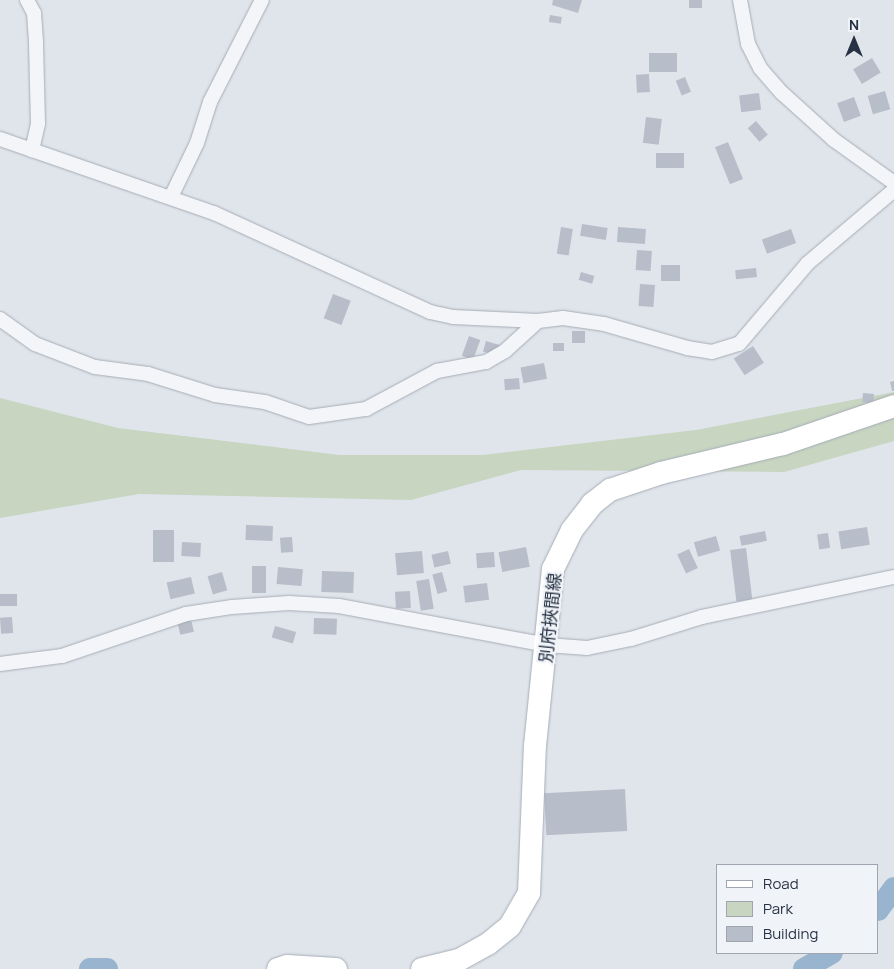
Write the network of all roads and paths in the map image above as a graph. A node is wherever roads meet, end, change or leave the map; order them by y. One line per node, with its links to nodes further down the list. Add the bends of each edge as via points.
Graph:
1 (27, 0): 5 (street, via 34,13 36,43 38,124)
2 (262, 0): 8 (street, via 210,102 197,143)
3 (740, 0): 6 (street, via 748,44 760,68 782,93 834,140)
4 (0, 139): 5 (street)
5 (32, 150): 8 (street)
6 (894, 183)
7 (894, 190): 10 (street, via 808,263 738,344 712,352 604,324 563,318)
8 (171, 197): 10 (street, via 430,312 453,318)
9 (0, 319): 10 (street, via 35,344 95,367 148,374 215,396 265,402 309,417 366,408 437,371 486,362)
10 (538, 322)
11 (894, 406): 13 (main road, 別府挾間線, via 791,442 661,473 610,490 592,504 572,530 558,556 553,569)
12 (894, 577): 13 (street, via 702,617 632,639 587,648)
13 (547, 645): 14 (street, via 379,612 290,603 186,614 62,656); 17 (main road, 別府挾間線, via 535,746 529,893 510,926 488,944 460,960)
14 (0, 664)
15 (278, 969): 16 (main road, via 287,966)
16 (336, 969)
17 (422, 969)

